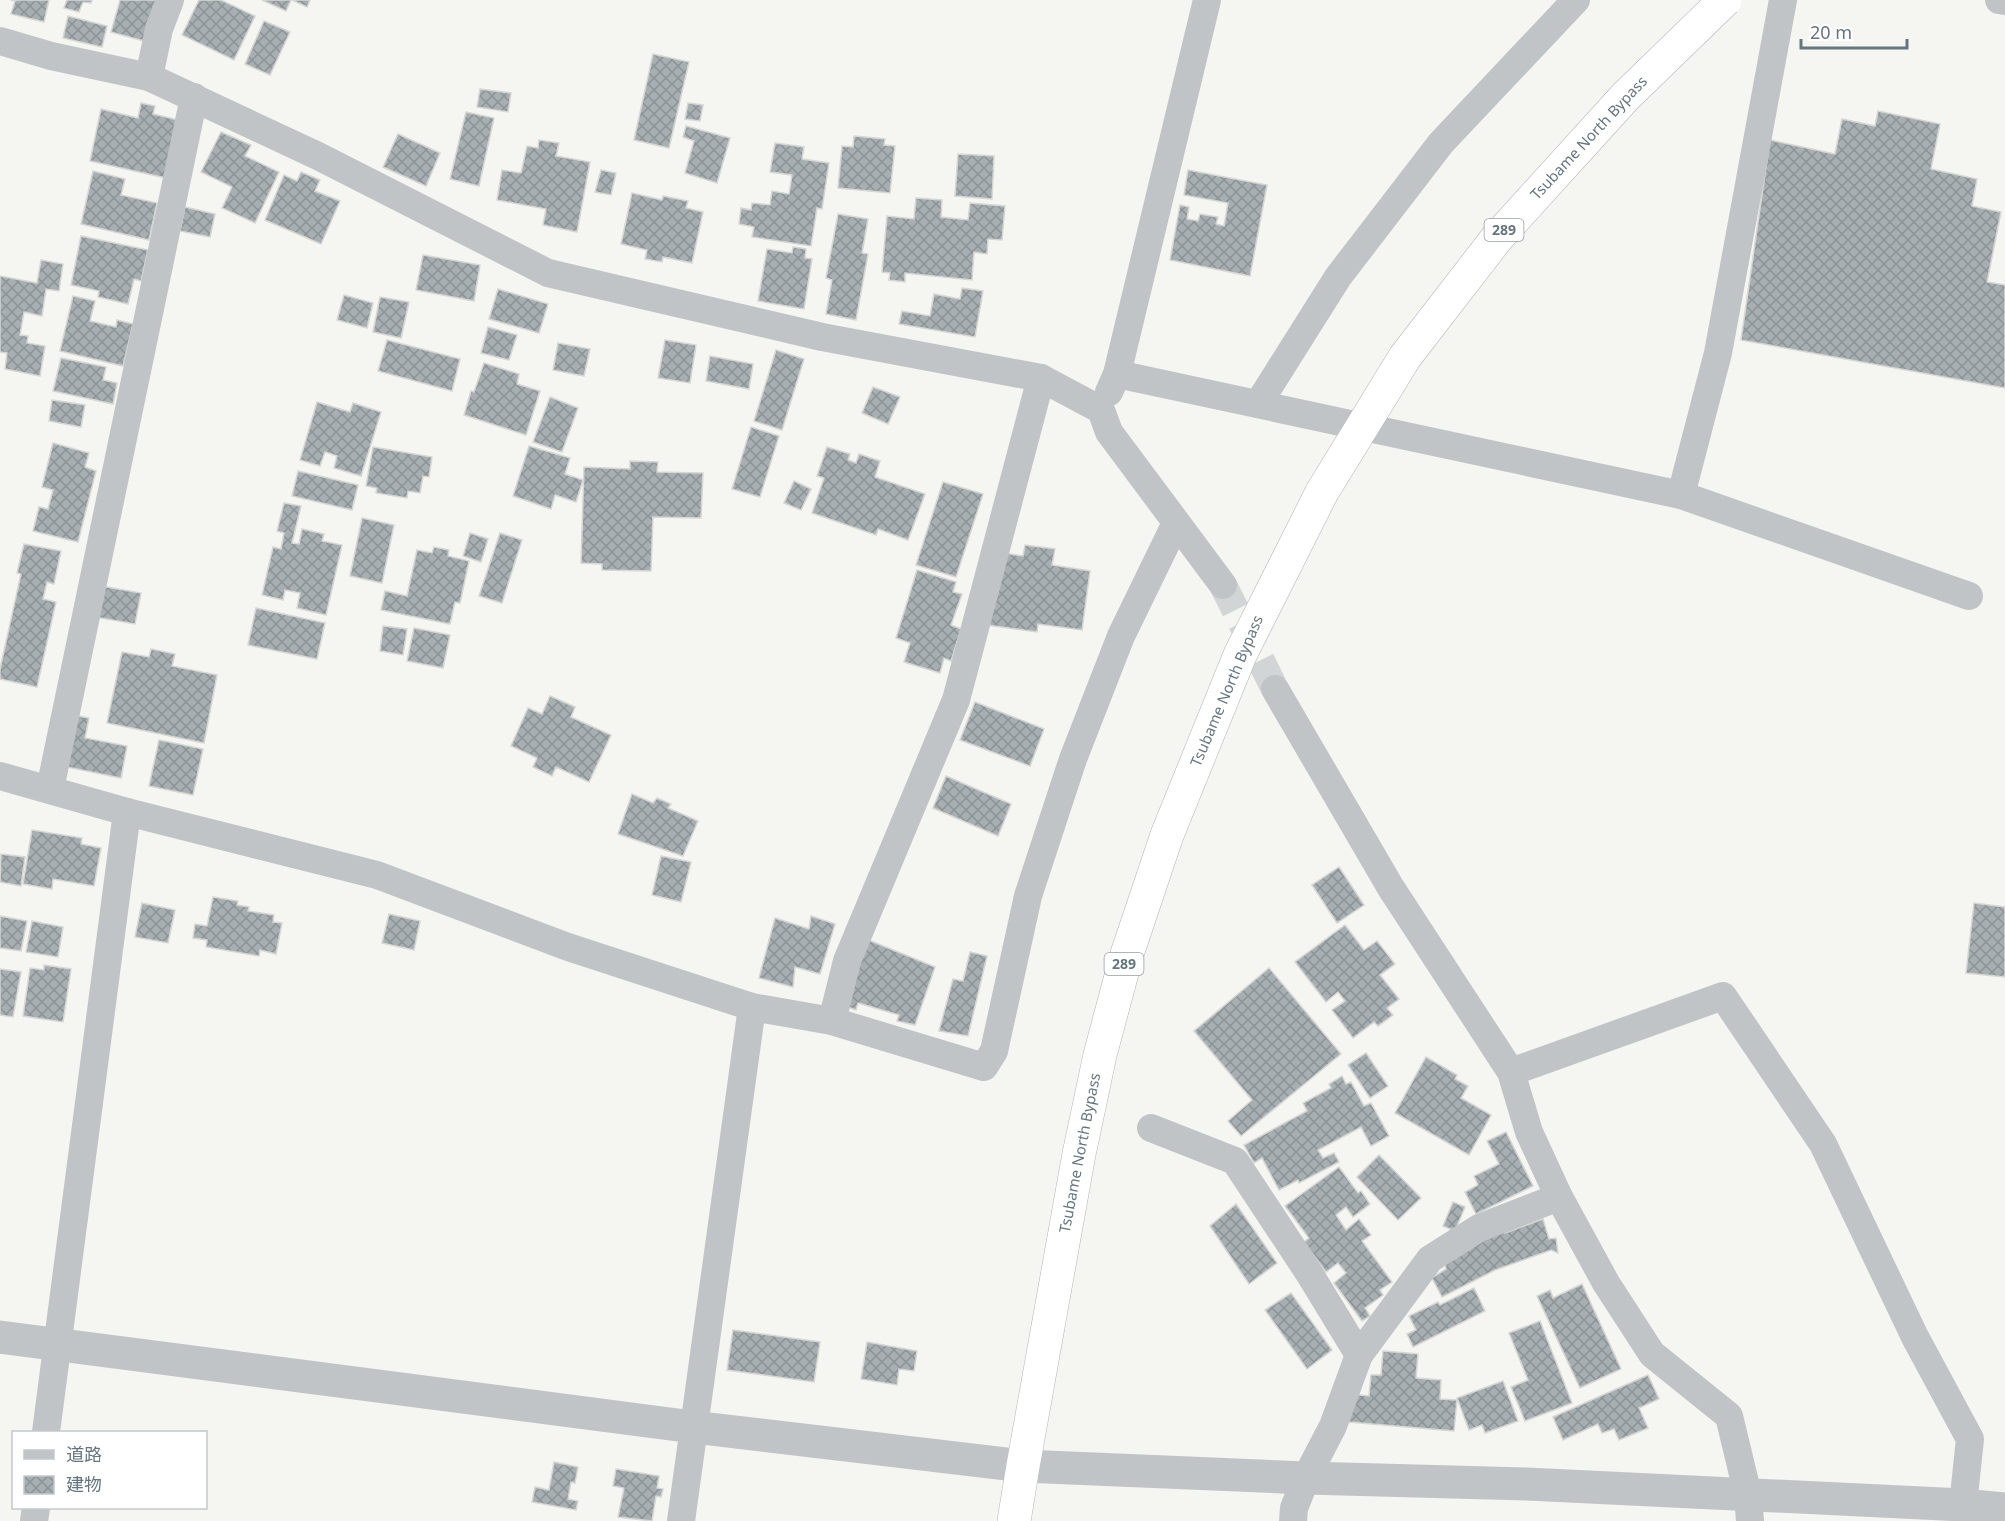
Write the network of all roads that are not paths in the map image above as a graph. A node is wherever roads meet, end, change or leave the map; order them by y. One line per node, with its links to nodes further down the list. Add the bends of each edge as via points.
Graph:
1 (170, 0): 9 (street)
2 (1207, 0): 11 (street)
3 (1576, 0): 13 (street, via 1441,142 1338,277)
4 (1725, 0): 33 (highway, Tsubame North Bypass / 289, bridge, via 1625,97 1497,238 1405,357 1322,492 1240,655 1167,835 1127,954 1091,1099)
5 (1783, 0): 15 (street, via 1718,353)
6 (1999, 0): 7 (street)
7 (2005, 1)
8 (0, 40): 9 (street, via 51,56)
9 (149, 76): 10 (street)
10 (194, 97): 12 (street, via 548,273 822,337); 21 (street)
11 (1117, 374): 13 (street); 14 (street)
12 (1041, 378): 14 (street); 24 (street, via 956,700 847,961)
13 (1258, 404): 15 (street)
14 (1101, 410): 16 (street, via 1109,432)
15 (1681, 495): 18 (street)
16 (1176, 523): 17 (street); 24 (street, via 1121,636 1073,759 1028,896 994,1051 984,1067)
17 (1223, 585)
18 (1969, 596)
19 (1275, 689): 25 (street, via 1391,888)
20 (0, 776): 21 (street)
21 (50, 789): 22 (street)
22 (127, 812): 23 (street, via 377,875 568,947); 29 (street)
23 (752, 1007): 24 (street); 31 (street)
24 (832, 1022)
25 (1511, 1072): 27 (street, via 1529,1132); 35 (street, via 1723,996 1823,1144 1915,1337 1970,1439)
26 (1151, 1128): 30 (street, via 1235,1161)
27 (1559, 1197): 30 (street, via 1479,1228 1430,1259); 36 (street, via 1606,1283 1652,1354 1729,1416)
28 (0, 1337): 29 (street)
29 (57, 1344): 31 (street); 32 (street)
30 (1359, 1355): 34 (street, via 1333,1426)
31 (693, 1427): 33 (street); 38 (street)
32 (46, 1431)
33 (1023, 1466): 34 (street); 39 (highway, Tsubame North Bypass / 289)
34 (1306, 1478): 36 (street, via 1527,1484); 40 (street)
35 (1963, 1505): 36 (street); 37 (street)
36 (1749, 1508)
37 (2005, 1509)
38 (681, 1521)
39 (1014, 1521)
40 (1293, 1521)

